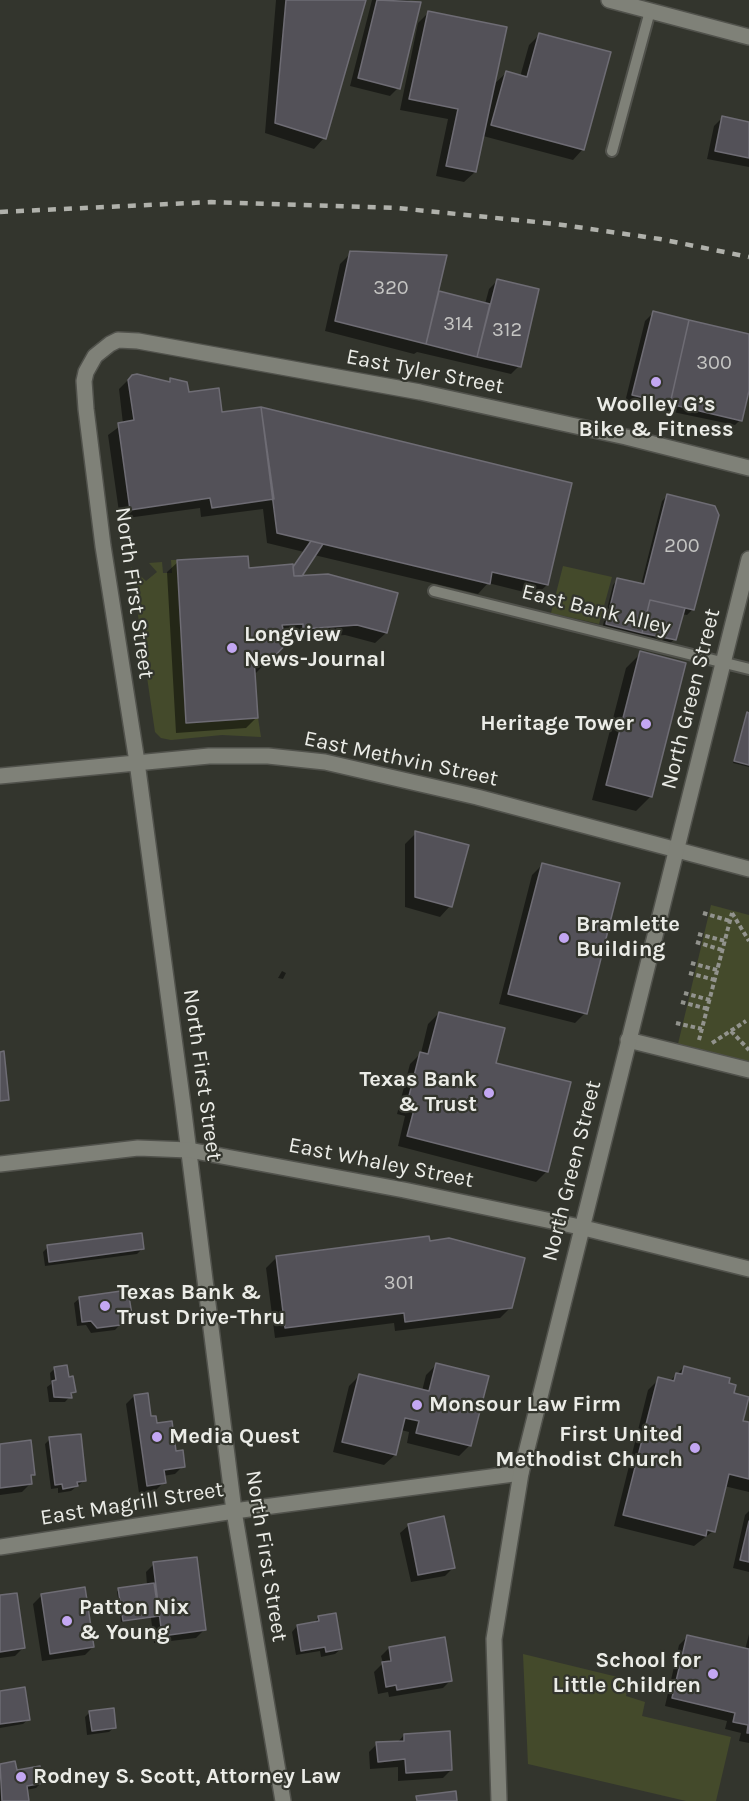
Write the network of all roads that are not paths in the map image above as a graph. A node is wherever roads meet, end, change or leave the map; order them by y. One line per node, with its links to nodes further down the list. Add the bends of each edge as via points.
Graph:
1 (609, 0): 2 (street)
2 (650, 10): 3 (street); 4 (lane)
3 (749, 37)
4 (612, 151)
5 (94, 356): 6 (street, East Tyler Street, via 118,340 138,341 420,392); 11 (street, North First Street, via 84,381 86,409)
6 (749, 468)
7 (749, 560): 9 (street, North Green Street)
8 (434, 591): 9 (lane, East Bank Alley)
9 (723, 662): 10 (lane, East Bank Alley); 13 (street, North Green Street)
10 (749, 669)
11 (137, 762): 12 (street, East Methvin Street); 13 (street, East Methvin Street, via 239,755 326,762 467,794); 17 (street, North First Street)
12 (0, 776)
13 (676, 850): 14 (street, East Methvin Street); 15 (street, North Green Street)
14 (749, 869)
15 (628, 1040): 16 (street); 19 (street, North Green Street)
16 (749, 1070)
17 (189, 1150): 18 (street, East Whaley Street, via 138,1148); 19 (street, East Whaley Street); 22 (street, North First Street)
18 (0, 1164)
19 (580, 1227): 20 (street, East Whaley Street); 21 (street, North Green Street)
20 (749, 1269)
21 (521, 1473): 22 (street, East Magrill Street); 25 (street, North Green Street, via 494,1639)
22 (234, 1511): 23 (street, East Magrill Street); 24 (street, North First Street)
23 (0, 1547)
24 (283, 1801)
25 (499, 1801)

